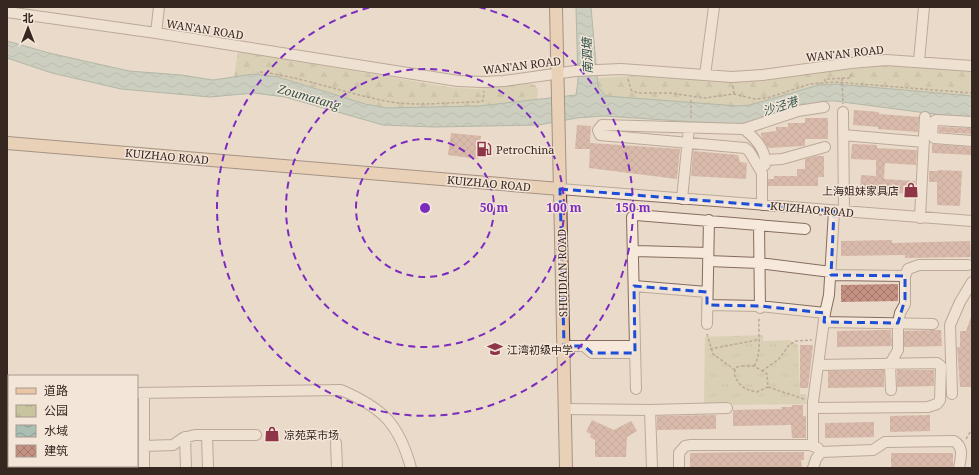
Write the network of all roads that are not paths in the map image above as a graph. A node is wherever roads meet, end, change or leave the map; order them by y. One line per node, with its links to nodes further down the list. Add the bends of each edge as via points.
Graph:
1 (159, 7): 6 (street)
2 (556, 7): 9 (main road, SHUIDIAN ROAD)
3 (714, 7): 10 (street)
4 (924, 7): 7 (street)
5 (7, 12): 6 (street, WAN'AN ROAD)
6 (156, 33): 9 (street, WAN'AN ROAD, via 458,81 483,82)
7 (919, 61): 8 (street, WAN'AN ROAD); 10 (street, WAN'AN ROAD, via 868,61 732,77)
8 (972, 66)
9 (557, 73): 10 (street, WAN'AN ROAD, via 626,69); 27 (main road, SHUIDIAN ROAD)
10 (705, 75)
11 (824, 107): 17 (street, via 798,111)
12 (843, 108): 18 (street)
13 (925, 117): 22 (street)
14 (972, 122): 20 (street, via 936,120 933,122 932,135 934,138)
15 (690, 125): 16 (street); 17 (street); 21 (street)
16 (633, 126): 19 (street); 19 (street, via 602,125 598,130 600,135)
17 (744, 129): 25 (street, via 753,136)
18 (843, 135): 22 (street); 30 (street)
19 (633, 138): 21 (street)
20 (972, 141)
21 (688, 142): 26 (street, via 745,148 749,150); 28 (street)
22 (924, 142): 31 (street)
23 (7, 143): 27 (main road, KUIZHAO ROAD)
24 (825, 146): 25 (street, via 782,159)
25 (766, 160): 26 (street)
26 (762, 173): 29 (street)
27 (560, 189): 28 (street, KUIZHAO ROAD); 51 (main road, SHUIDIAN ROAD)
28 (682, 199): 29 (street, KUIZHAO ROAD)
29 (762, 205): 30 (street, KUIZHAO ROAD)
30 (839, 211): 31 (street, KUIZHAO ROAD); 40 (street)
31 (920, 218): 33 (street, KUIZHAO ROAD)
32 (709, 220): 34 (street); 36 (street, via 636,215 632,217); 37 (street)
33 (972, 221)
34 (759, 225): 35 (street); 38 (street)
35 (805, 229)
36 (633, 252): 37 (street); 43 (street)
37 (708, 257): 38 (street); 44 (street)
38 (759, 264): 40 (street); 46 (street)
39 (968, 265): 41 (street, via 913,266 908,269)
40 (831, 274): 41 (street); 47 (street)
41 (905, 276): 48 (street, via 905,304)
42 (972, 282): 58 (street, via 950,325)
43 (634, 286): 44 (street); 52 (street)
44 (707, 292): 45 (street)
45 (707, 305): 46 (street); 49 (street)
46 (760, 307): 47 (street)
47 (825, 317): 48 (street); 54 (street)
48 (898, 323): 50 (street); 53 (street, via 898,350)
49 (707, 324)
50 (933, 324)
51 (564, 346): 52 (street, via 584,346 590,353); 61 (main road, SHUIDIAN ROAD)
52 (635, 350): 55 (street)
53 (890, 364): 54 (street); 56 (street); 59 (street, via 937,363 941,366 940,400 937,404 928,407)
54 (818, 365): 59 (street)
55 (636, 389)
56 (891, 390)
57 (141, 393): 67 (street); 73 (street, via 272,395 341,390 380,410 402,441)
58 (952, 394)
59 (813, 405): 68 (street)
60 (727, 408): 62 (street)
61 (565, 409): 62 (street); 74 (main road, SHUIDIAN ROAD)
62 (650, 410): 75 (street)
63 (207, 435): 64 (street); 65 (street); 71 (street)
64 (256, 435)
65 (185, 437): 67 (street, via 173,445); 70 (street)
66 (336, 443): 72 (street)
67 (144, 446): 69 (street)
68 (817, 449): 76 (street, via 685,446 679,453); 77 (street); 78 (street, via 873,450 885,442 954,441 960,447)
69 (144, 468)
70 (186, 468)
71 (208, 468)
72 (337, 468)
73 (412, 468)
74 (566, 468)
75 (652, 468)
76 (679, 468)
77 (813, 468)
78 (959, 468)

